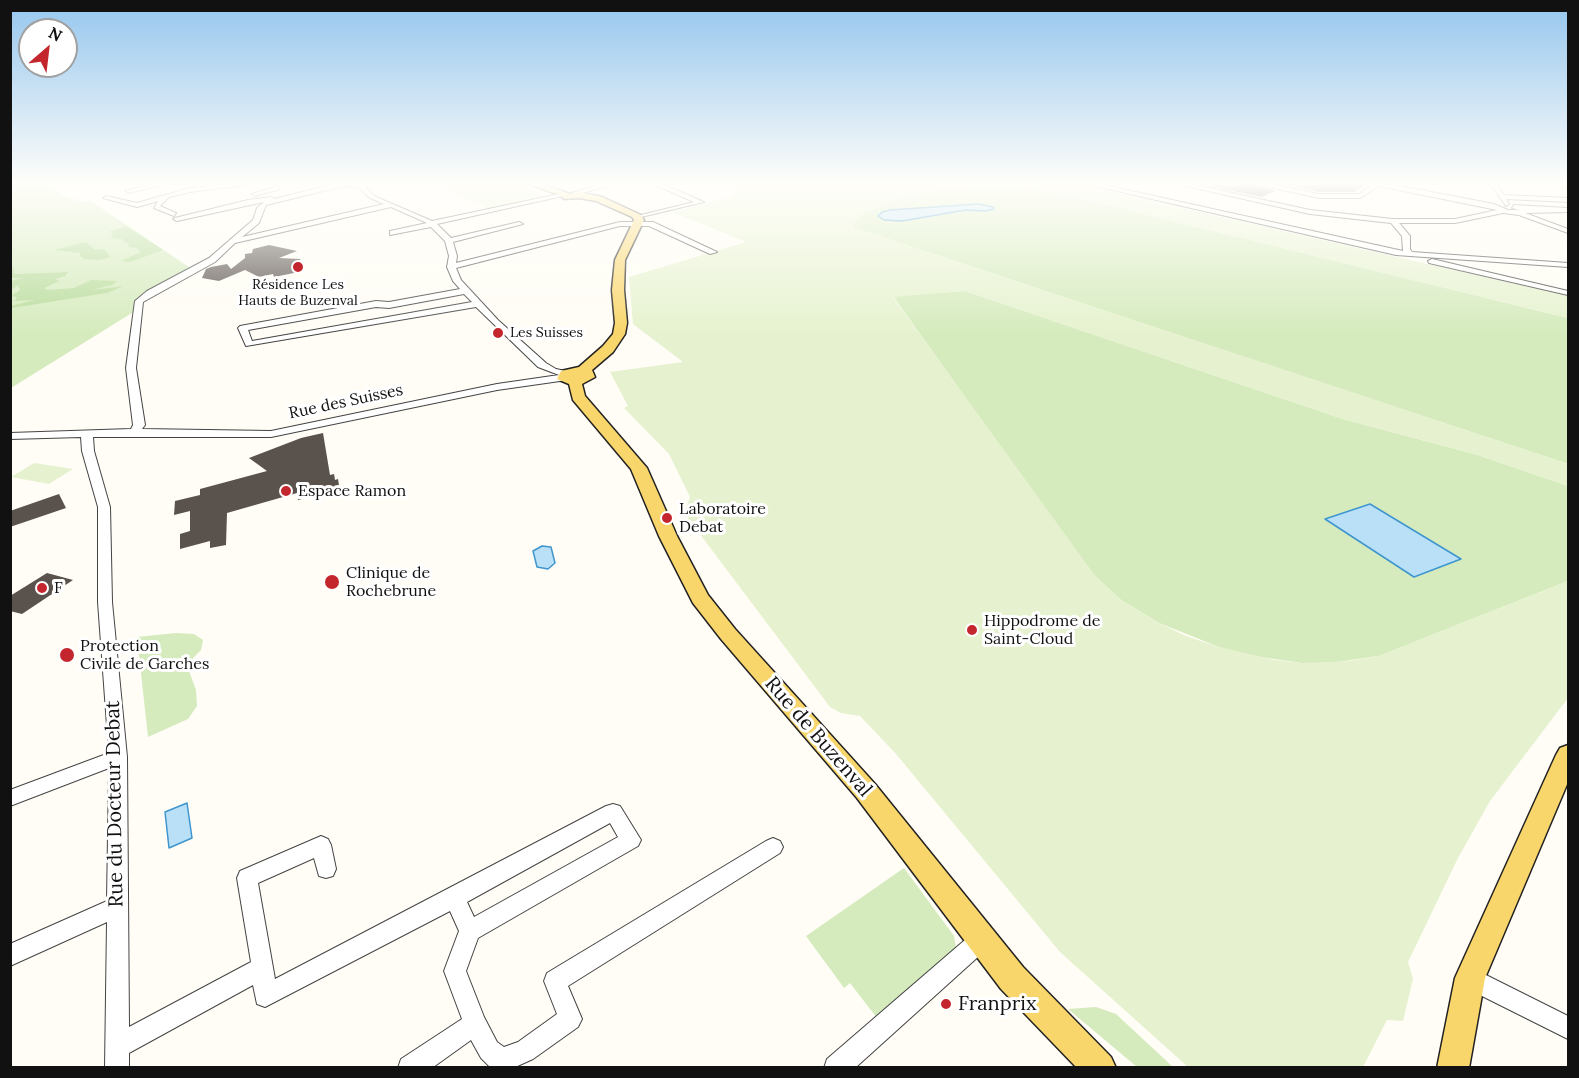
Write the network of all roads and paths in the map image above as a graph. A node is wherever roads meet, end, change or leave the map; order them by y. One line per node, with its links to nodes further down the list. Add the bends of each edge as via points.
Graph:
1 (241, 233): 11 (street)
2 (268, 233): 11 (street)
3 (442, 233): 10 (street)
4 (481, 233): 10 (street)
5 (583, 233): 15 (street)
6 (631, 233): 20 (main road, via 620,260 619,334 608,350)
7 (671, 233): 12 (street)
8 (1304, 233): 13 (street)
9 (1404, 233): 13 (street)
10 (449, 241): 15 (street)
11 (231, 242): 22 (street, via 204,265 139,301 131,368 139,425)
12 (713, 252)
13 (1410, 254): 14 (street); 17 (street)
14 (1569, 265)
15 (451, 267): 16 (street)
16 (466, 291): 18 (street); 18 (street, via 243,328 249,347)
17 (1569, 293)
18 (478, 304): 19 (street)
19 (548, 369): 20 (street); 21 (street)
20 (572, 376): 21 (street, Rue des Suisses); 33 (main road, Rue de Buzenval, via 578,397 639,468 700,598 866,791)
21 (531, 381): 22 (street, Rue des Suisses, via 271,434)
22 (134, 432): 23 (street, Rue des Suisses)
23 (87, 435): 24 (street, Rue des Suisses); 26 (street, Rue du Docteur Debat, via 104,507 105,602)
24 (10, 436)
25 (1569, 755): 36 (main road)
26 (118, 757): 27 (street); 31 (street, Rue du Docteur Debat)
27 (10, 798)
28 (773, 847): 37 (street, via 555,981 570,1019 525,1051 501,1060 489,1050)
29 (326, 869): 35 (street, via 321,845 247,878)
30 (454, 898): 32 (street); 32 (street, via 613,812 631,840); 35 (street, via 265,996)
31 (116, 906): 34 (street); 39 (street, Rue du Docteur Debat)
32 (470, 931): 37 (street, via 455,970)
33 (981, 940): 41 (street); 42 (main road, Rue de Buzenval, via 1036,1004)
34 (10, 955)
35 (263, 968): 39 (street)
36 (1470, 978): 38 (street); 43 (main road)
37 (475, 1024): 40 (street)
38 (1569, 1028)
39 (117, 1057)
40 (410, 1068)
41 (836, 1068)
42 (1100, 1068)
43 (1453, 1068)

